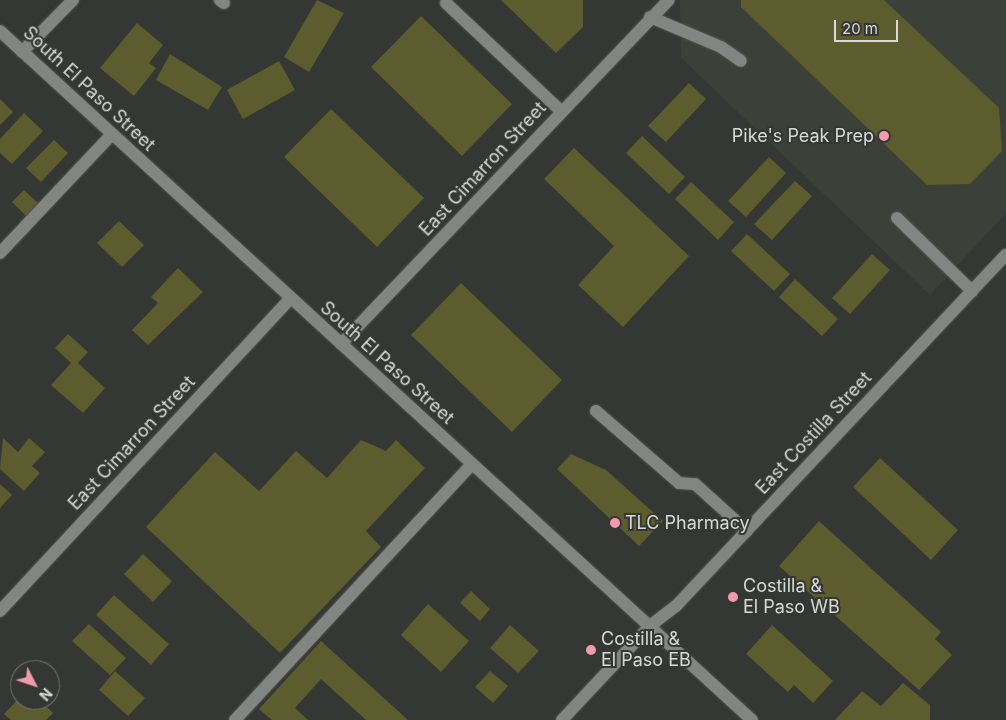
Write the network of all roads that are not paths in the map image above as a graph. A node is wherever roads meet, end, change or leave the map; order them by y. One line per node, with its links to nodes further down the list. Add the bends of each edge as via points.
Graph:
1 (73, 0): 6 (street)
2 (669, 0): 4 (street, East Cimarron Street)
3 (446, 3): 8 (street)
4 (650, 17): 7 (street, via 721,47); 8 (street, East Cimarron Street)
5 (0, 32): 6 (street, South El Paso Street)
6 (22, 52): 9 (street, South El Paso Street)
7 (741, 61)
8 (561, 111): 15 (street, East Cimarron Street)
9 (112, 134): 11 (street); 14 (street, South El Paso Street)
10 (897, 218): 13 (street)
11 (0, 253)
12 (1006, 255): 13 (street, East Costilla Street)
13 (972, 290): 18 (street, East Costilla Street)
14 (290, 299): 15 (street, South El Paso Street); 19 (street, East Cimarron Street)
15 (341, 344): 17 (street, South El Paso Street)
16 (596, 411): 18 (street, via 679,483 695,484)
17 (472, 464): 20 (street, South El Paso Street); 21 (street)
18 (747, 531): 20 (street, East Costilla Street, via 676,606)
19 (0, 611)
20 (650, 626): 22 (street, East Costilla Street); 23 (street, South El Paso Street)
21 (235, 720)
22 (562, 720)
23 (752, 720)

